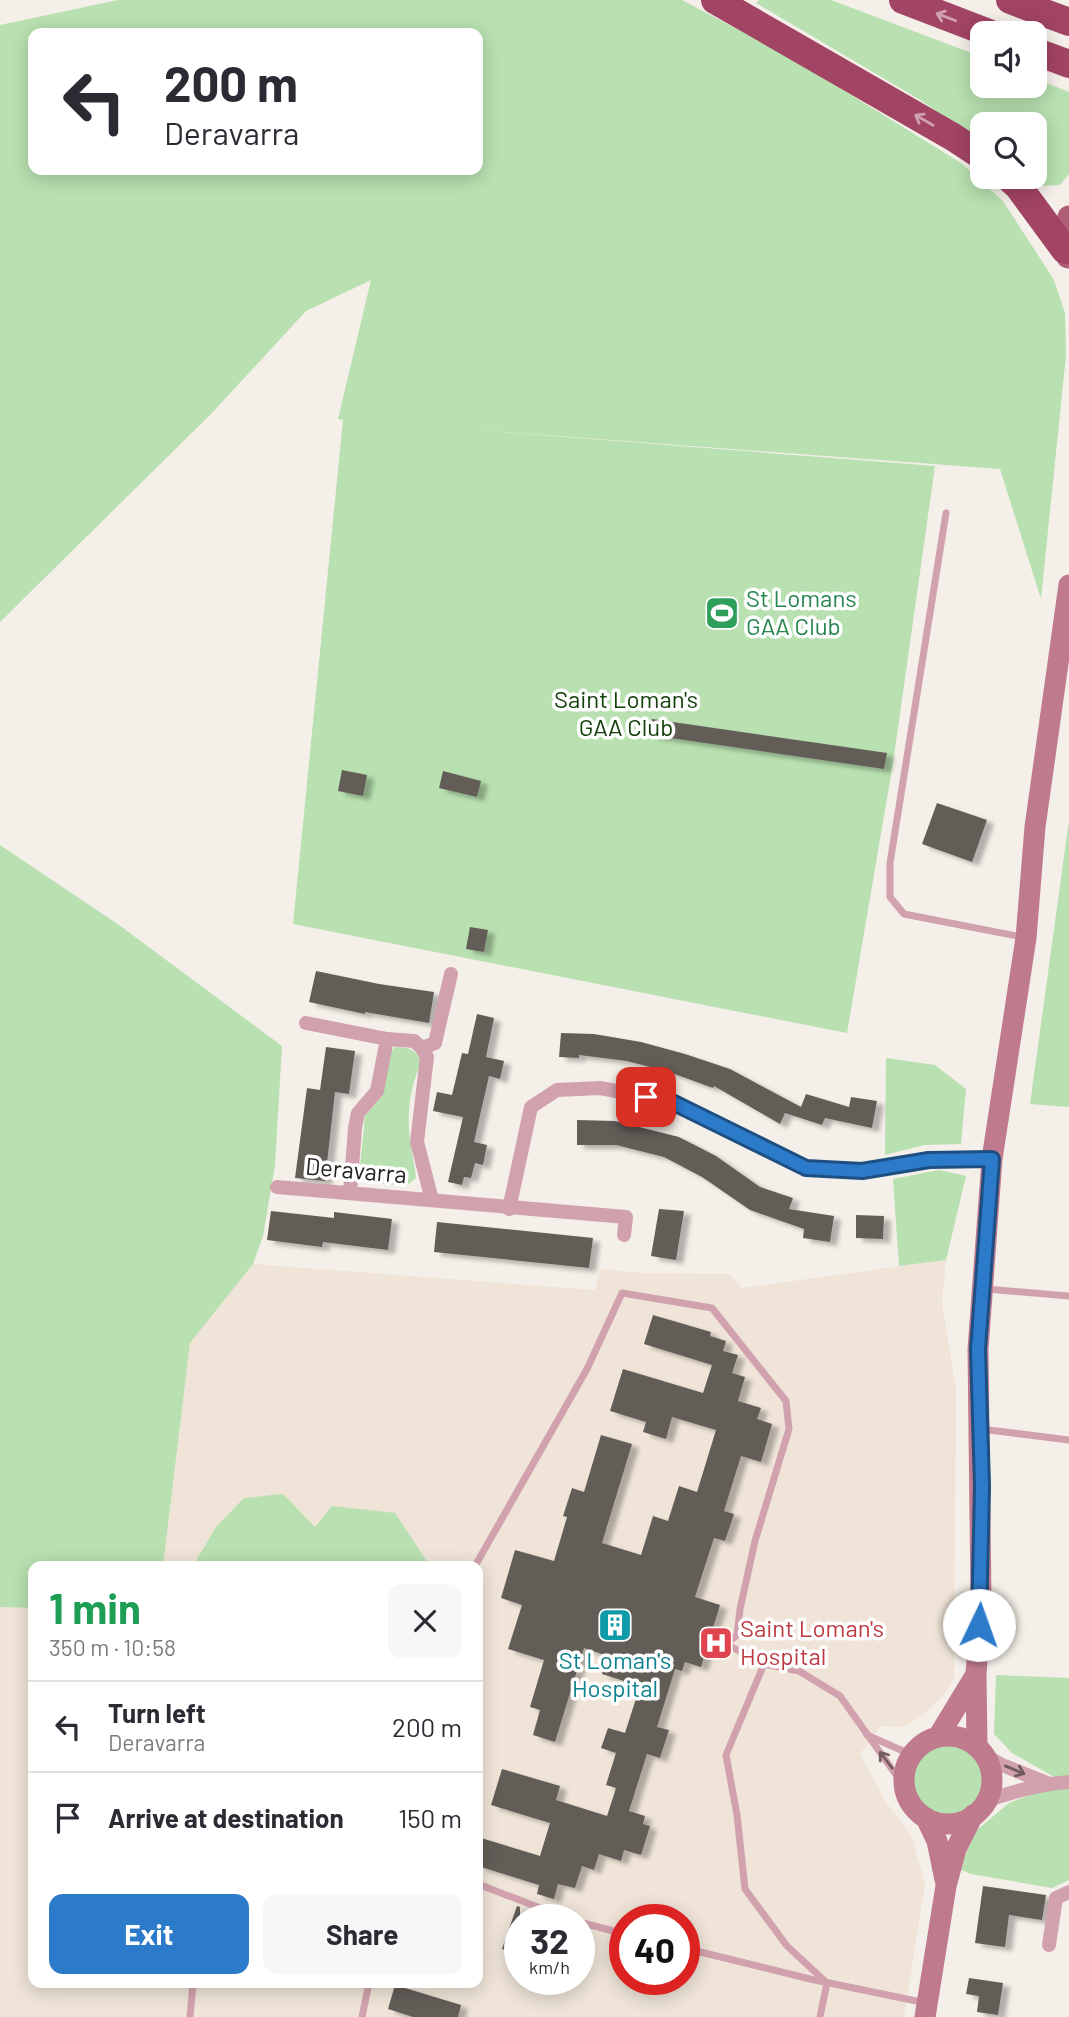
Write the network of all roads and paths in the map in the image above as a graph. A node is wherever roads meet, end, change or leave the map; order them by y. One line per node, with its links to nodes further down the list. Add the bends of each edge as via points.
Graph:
1 (715, 0): 8 (highway, one-way to 1)
2 (903, 0): 5 (highway, one-way to 2)
3 (1010, 0): 4 (highway)
4 (1069, 22)
5 (970, 26)
6 (1047, 56): 7 (highway)
7 (1069, 64)
8 (970, 148)
9 (1020, 189): 11 (highway)
10 (1069, 216): 11 (main road, via 1063,236)
11 (1067, 255)
12 (946, 513): 16 (lane, via 890,863 890,897 904,914)
13 (1069, 585): 15 (street)
14 (1069, 612): 15 (street)
15 (1064, 645): 16 (street, via 1035,827)
16 (1026, 937): 21 (street)
17 (451, 974): 20 (street, via 435,1043)
18 (306, 1023): 19 (street)
19 (387, 1039): 20 (street, via 414,1041); 23 (street, via 377,1091 358,1113)
20 (422, 1048): 24 (street, Deravarra, via 427,1058 417,1142)
21 (992, 1159): 25 (street, via 929,1160 862,1171 806,1168 670,1101 600,1088 557,1090 531,1107); 27 (street)
22 (277, 1187): 23 (street, Deravarra)
23 (350, 1193): 24 (street, Deravarra)
24 (432, 1200): 25 (street, Deravarra)
25 (509, 1209): 26 (street, Deravarra, via 626,1217)
26 (624, 1235)
27 (983, 1289): 28 (lane); 29 (street, via 978,1349)
28 (1069, 1296)
29 (980, 1429): 30 (lane); 33 (street, via 981,1600)
30 (1069, 1440)
31 (478, 1561): 32 (lane, via 587,1369 622,1293 712,1308 786,1401 789,1429 755,1541 737,1635 726,1644)
32 (764, 1664): 34 (lane, via 799,1671 840,1696); 49 (lane, via 726,1755 745,1889 787,1946)
33 (975, 1675): 35 (street); 36 (street)
34 (867, 1735): 37 (lane); 40 (lane, one-way to 34)
35 (938, 1737): 36 (street, via 957,1737); 37 (street, via 926,1741)
36 (980, 1750): 39 (street, one-way to 39, via 1002,1765); 41 (street, via 992,1777)
37 (912, 1755): 40 (street)
38 (1069, 1782): 39 (street)
39 (1047, 1783): 41 (street)
40 (904, 1786): 42 (street, via 911,1804)
41 (980, 1808): 42 (street, via 955,1823); 44 (street, via 956,1849)
42 (926, 1818): 44 (street, via 937,1841)
43 (483, 1886): 46 (lane)
44 (946, 1886): 52 (street)
45 (1069, 1892): 47 (street, via 1056,1898)
46 (530, 1904)
47 (1049, 1945)
48 (700, 1952): 49 (lane)
49 (827, 1983): 52 (lane); 55 (lane)
50 (193, 1988): 53 (lane)
51 (368, 1988): 54 (lane)
52 (926, 2010)
53 (190, 2017)
54 (362, 2017)
55 (820, 2017)

